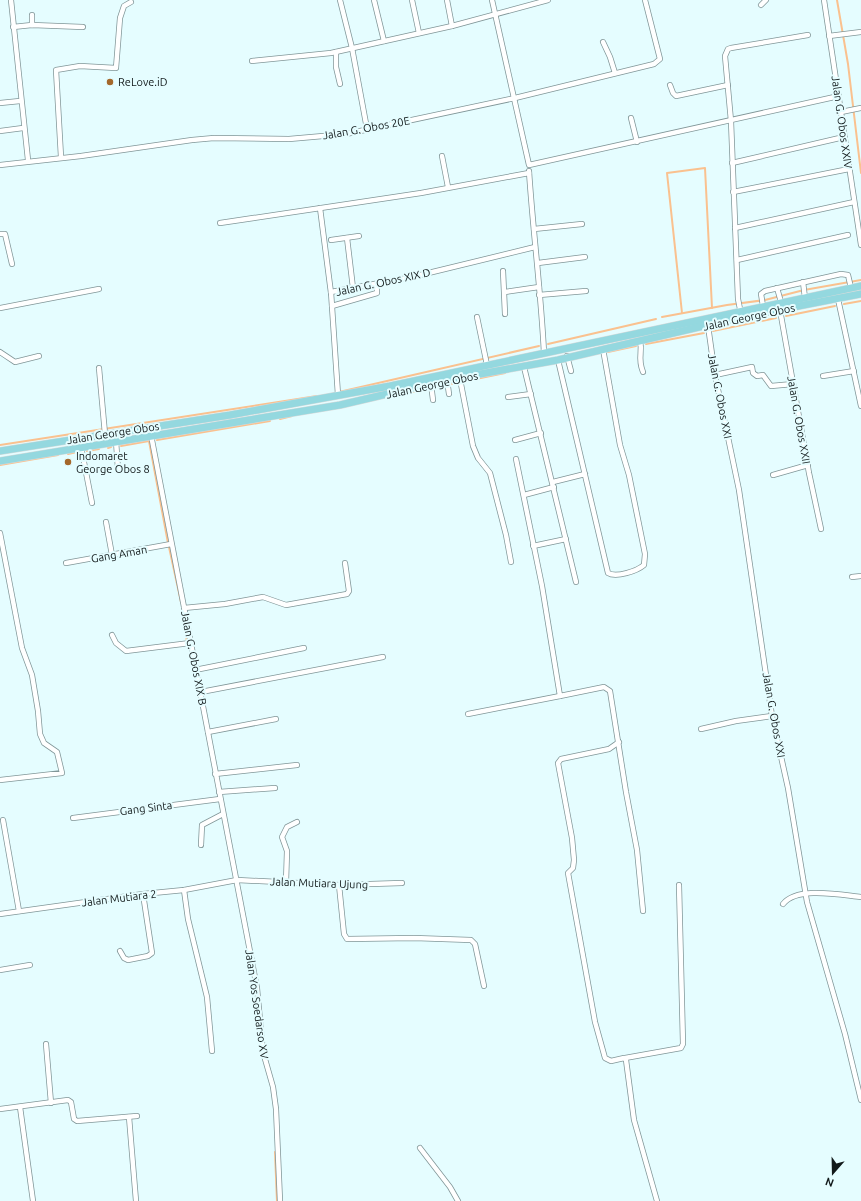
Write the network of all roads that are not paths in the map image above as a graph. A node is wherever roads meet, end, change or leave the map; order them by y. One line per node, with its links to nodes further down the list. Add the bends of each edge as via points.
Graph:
1 (11, 0): 17 (street)
2 (340, 0): 25 (street)
3 (374, 0): 23 (street)
4 (412, 0): 20 (street)
5 (447, 0): 16 (street)
6 (492, 0): 14 (street)
7 (548, 0): 14 (street)
8 (645, 0): 28 (street, Jalan G. Obos 20E, via 659,62)
9 (766, 0): 12 (street)
10 (824, 0): 22 (street, Jalan G. Obos XXIV)
11 (131, 2): 46 (street, via 124,6 120,18 116,68 80,66 56,70)
12 (761, 5)
13 (32, 15): 15 (street)
14 (495, 15): 16 (street); 33 (street)
15 (32, 25): 17 (street); 18 (street)
16 (452, 26): 20 (street)
17 (13, 27): 34 (street)
18 (83, 27)
19 (861, 32): 22 (street)
20 (419, 33): 23 (street)
21 (808, 35): 31 (street, via 770,40 728,50 725,56)
22 (829, 36): 32 (street, Jalan G. Obos XXIV)
23 (384, 41): 25 (street)
24 (603, 42): 28 (street)
25 (352, 48): 26 (street); 41 (street)
26 (336, 52): 27 (street); 29 (street)
27 (252, 61)
28 (615, 73): 33 (street, Jalan G. Obos 20E)
29 (340, 84)
30 (670, 85): 31 (street, via 676,96)
31 (728, 85): 39 (street)
32 (839, 96): 37 (street, Jalan G. Obos XXIV); 39 (street)
33 (515, 98): 41 (street, Jalan G. Obos 20E); 50 (street)
34 (20, 101): 35 (street); 40 (street)
35 (0, 103)
36 (861, 108): 37 (street)
37 (841, 112): 43 (street, Jalan G. Obos XXIV)
38 (631, 118): 44 (street)
39 (731, 121): 44 (street); 48 (street)
40 (23, 128): 42 (street); 47 (street)
41 (367, 129): 46 (street, Jalan G. Obos 20E, via 311,138 214,138)
42 (0, 131)
43 (844, 137): 48 (street); 51 (street, Jalan G. Obos XXIV)
44 (637, 142): 50 (street)
45 (442, 156): 53 (street)
46 (61, 157): 47 (street, Jalan G. Obos 20E)
47 (28, 160): 49 (street, Jalan G. Obos 20E)
48 (732, 163): 54 (street)
49 (0, 164)
50 (529, 165): 52 (street)
51 (849, 169): 54 (street); 55 (street, Jalan G. Obos XXIV)
52 (529, 173): 53 (street); 60 (street)
53 (448, 187): 56 (street)
54 (733, 192): 59 (street)
55 (854, 202): 59 (street); 66 (street, Jalan G. Obos XXIV)
56 (320, 208): 57 (street); 83 (street)
57 (220, 223)
58 (582, 224): 60 (street)
59 (735, 228): 69 (street)
60 (534, 229): 67 (street)
61 (0, 234): 71 (street, via 5,234)
62 (848, 235): 69 (street)
63 (359, 236): 64 (street)
64 (347, 238): 65 (street); 78 (street)
65 (331, 240)
66 (861, 245)
67 (535, 247): 70 (street); 74 (street, Jalan G. Obos XIX D)
68 (585, 257): 70 (street)
69 (737, 260): 93 (street)
70 (538, 263): 77 (street)
71 (12, 264)
72 (503, 271): 82 (street)
73 (803, 282): 75 (street, via 841,274 848,275); 79 (street); 84 (street)
74 (377, 284): 78 (street, Jalan G. Obos XIX D); 90 (street, via 378,293)
75 (851, 284): 76 (main road, Jalan George Obos); 84 (main road, Jalan George Obos)
76 (861, 286)
77 (539, 287): 82 (street); 86 (street)
78 (353, 288): 83 (street, Jalan G. Obos XIX D)
79 (777, 288): 87 (street); 89 (street, via 763,292)
80 (99, 289): 91 (street)
81 (586, 291): 86 (street)
82 (504, 292): 94 (street)
83 (330, 293): 90 (street, Jalan G. Obos XIX D)
84 (805, 293): 87 (main road, Jalan George Obos)
85 (861, 294): 88 (main road, Jalan George Obos)
86 (539, 295): 100 (street)
87 (780, 298): 89 (main road, Jalan George Obos)
88 (838, 299): 92 (main road, Jalan George Obos); 108 (street)
89 (762, 302): 93 (main road, Jalan George Obos)
90 (332, 306): 118 (street, Jalan G. Obos XIX D)
91 (0, 307)
92 (780, 310): 93 (main road, Jalan George Obos); 115 (street, Jalan G. Obos XXII)
93 (740, 311): 96 (main road, Jalan George Obos); 100 (main road, Jalan George Obos)
94 (505, 314)
95 (477, 317): 104 (street)
96 (708, 326): 97 (main road, Jalan George Obos); 110 (street, Jalan G. Obos XXI)
97 (640, 341): 98 (main road, Jalan George Obos); 109 (street, via 639,361)
98 (603, 349): 102 (main road, Jalan George Obos); 133 (street, via 620,445 645,554 644,565 640,568 614,575 608,573)
99 (0, 352): 101 (street, via 15,362)
100 (544, 353): 104 (main road, Jalan George Obos)
101 (39, 356)
102 (567, 356): 103 (main road, Jalan George Obos); 107 (street)
103 (558, 360): 105 (main road, Jalan George Obos); 133 (street)
104 (487, 365): 118 (main road, Jalan George Obos)
105 (524, 366): 112 (main road, Jalan George Obos); 117 (street)
106 (99, 368): 123 (street)
107 (571, 371)
108 (854, 371): 111 (street); 121 (street)
109 (642, 372)
110 (715, 375): 115 (street, via 752,367 753,373 757,376 763,375 771,386); 160 (street, Jalan G. Obos XXI, via 739,490)
111 (823, 376)
112 (460, 379): 113 (main road, Jalan George Obos); 145 (street, via 473,446 478,458 488,468 492,479)
113 (447, 380): 114 (main road, Jalan George Obos); 116 (street)
114 (431, 384): 120 (street); 124 (main road, Jalan George Obos, via 340,405)
115 (793, 384): 131 (street, Jalan G. Obos XXII)
116 (448, 394)
117 (531, 394): 119 (street); 122 (street)
118 (338, 395): 123 (main road, Jalan George Obos)
119 (508, 397)
120 (434, 400)
121 (861, 406)
122 (541, 433): 125 (street); 135 (street)
123 (105, 434): 128 (main road, Jalan George Obos)
124 (152, 436): 126 (main road, Jalan George Obos); 142 (street, Jalan G. Obos XIX B)
125 (516, 440)
126 (116, 441): 127 (main road, Jalan George Obos); 132 (street)
127 (81, 447): 130 (main road, Jalan George Obos); 137 (street)
128 (0, 451)
129 (516, 459): 136 (street)
130 (0, 460)
131 (808, 465): 134 (street); 139 (street, Jalan G. Obos XXII)
132 (118, 468)
133 (585, 474): 135 (street)
134 (773, 475)
135 (553, 485): 136 (street); 141 (street)
136 (524, 495): 143 (street)
137 (92, 503)
138 (106, 522): 144 (street)
139 (821, 529)
140 (0, 533): 167 (street, via 22,648 32,675 40,734 44,743 57,752 62,773)
141 (566, 539): 143 (street); 150 (street)
142 (171, 544): 144 (street, Gang Aman); 151 (street, Jalan G. Obos XIX B)
143 (533, 546): 158 (street)
144 (112, 555): 146 (street, Gang Aman)
145 (511, 562)
146 (66, 563)
147 (345, 563): 151 (street, via 349,591 347,594 286,605 263,597)
148 (861, 576): 149 (street)
149 (852, 577)
150 (576, 582)
151 (184, 608): 153 (street, Jalan G. Obos XIX B)
152 (112, 636): 153 (street, via 116,643 126,650)
153 (190, 643): 156 (street, Jalan G. Obos XIX B)
154 (304, 648): 156 (street)
155 (383, 657): 157 (street)
156 (195, 670): 157 (street, Jalan G. Obos XIX B)
157 (201, 692): 163 (street, Jalan G. Obos XIX B)
158 (560, 696): 159 (street); 164 (street, via 608,688)
159 (468, 714)
160 (772, 716): 162 (street); 183 (street, Jalan G. Obos XXI, via 788,788)
161 (276, 719): 163 (street)
162 (701, 729)
163 (208, 732): 166 (street, Jalan G. Obos XIX B)
164 (619, 742): 187 (street, via 637,850); 195 (street, via 610,748 560,759 558,763 572,838 574,860 573,868 568,873 595,1022 605,1058 611,1061)
165 (297, 765): 166 (street)
166 (215, 774): 169 (street, Jalan G. Obos XIX B)
167 (0, 780)
168 (275, 788): 169 (street)
169 (219, 792): 170 (street, Jalan G. Obos XIX B)
170 (220, 799): 171 (street, Jalan G. Obos XIX B); 172 (street, Gang Sinta)
171 (223, 814): 175 (street, via 202,825); 176 (street, Jalan G. Obos XIX B)
172 (73, 818)
173 (3, 820): 186 (street)
174 (297, 822): 177 (street, via 287,828 282,837 287,851)
175 (201, 845)
176 (237, 880): 177 (street, Jalan Mutiara Ujung); 181 (street, Jalan Mutiara 2); 205 (street, Jalan Yos Soedarso XV, via 257,988 263,1052 274,1095)
177 (286, 882): 179 (street, Jalan Mutiara Ujung)
178 (402, 883): 179 (street, Jalan Mutiara Ujung)
179 (339, 885): 192 (street, via 344,934 347,939 468,940 475,944)
180 (678, 885): 195 (street, via 683,1044 681,1048)
181 (184, 890): 182 (street, Jalan Mutiara 2); 194 (street, via 188,919 207,997)
182 (143, 894): 186 (street, Jalan Mutiara 2); 189 (street, via 152,952 148,956 128,960)
183 (806, 894): 184 (street); 185 (street, via 790,898); 196 (street, Jalan G. Obos XXI)
184 (861, 897)
185 (783, 904)
186 (19, 911): 188 (street, Jalan Mutiara 2)
187 (643, 911)
188 (0, 914)
189 (120, 951)
190 (30, 966): 191 (street)
191 (0, 970)
192 (484, 986)
193 (46, 1044): 197 (street)
194 (212, 1051)
195 (625, 1058): 207 (street, via 634,1120)
196 (861, 1100)
197 (51, 1103): 198 (street); 201 (street, via 68,1100 71,1102 74,1119 77,1122)
198 (20, 1106): 199 (street); 203 (street)
199 (0, 1109)
200 (137, 1116): 201 (street)
201 (129, 1117): 204 (street)
202 (420, 1148): 206 (street)
203 (33, 1201)
204 (136, 1201)
205 (280, 1201)
206 (458, 1201)
207 (657, 1201)

